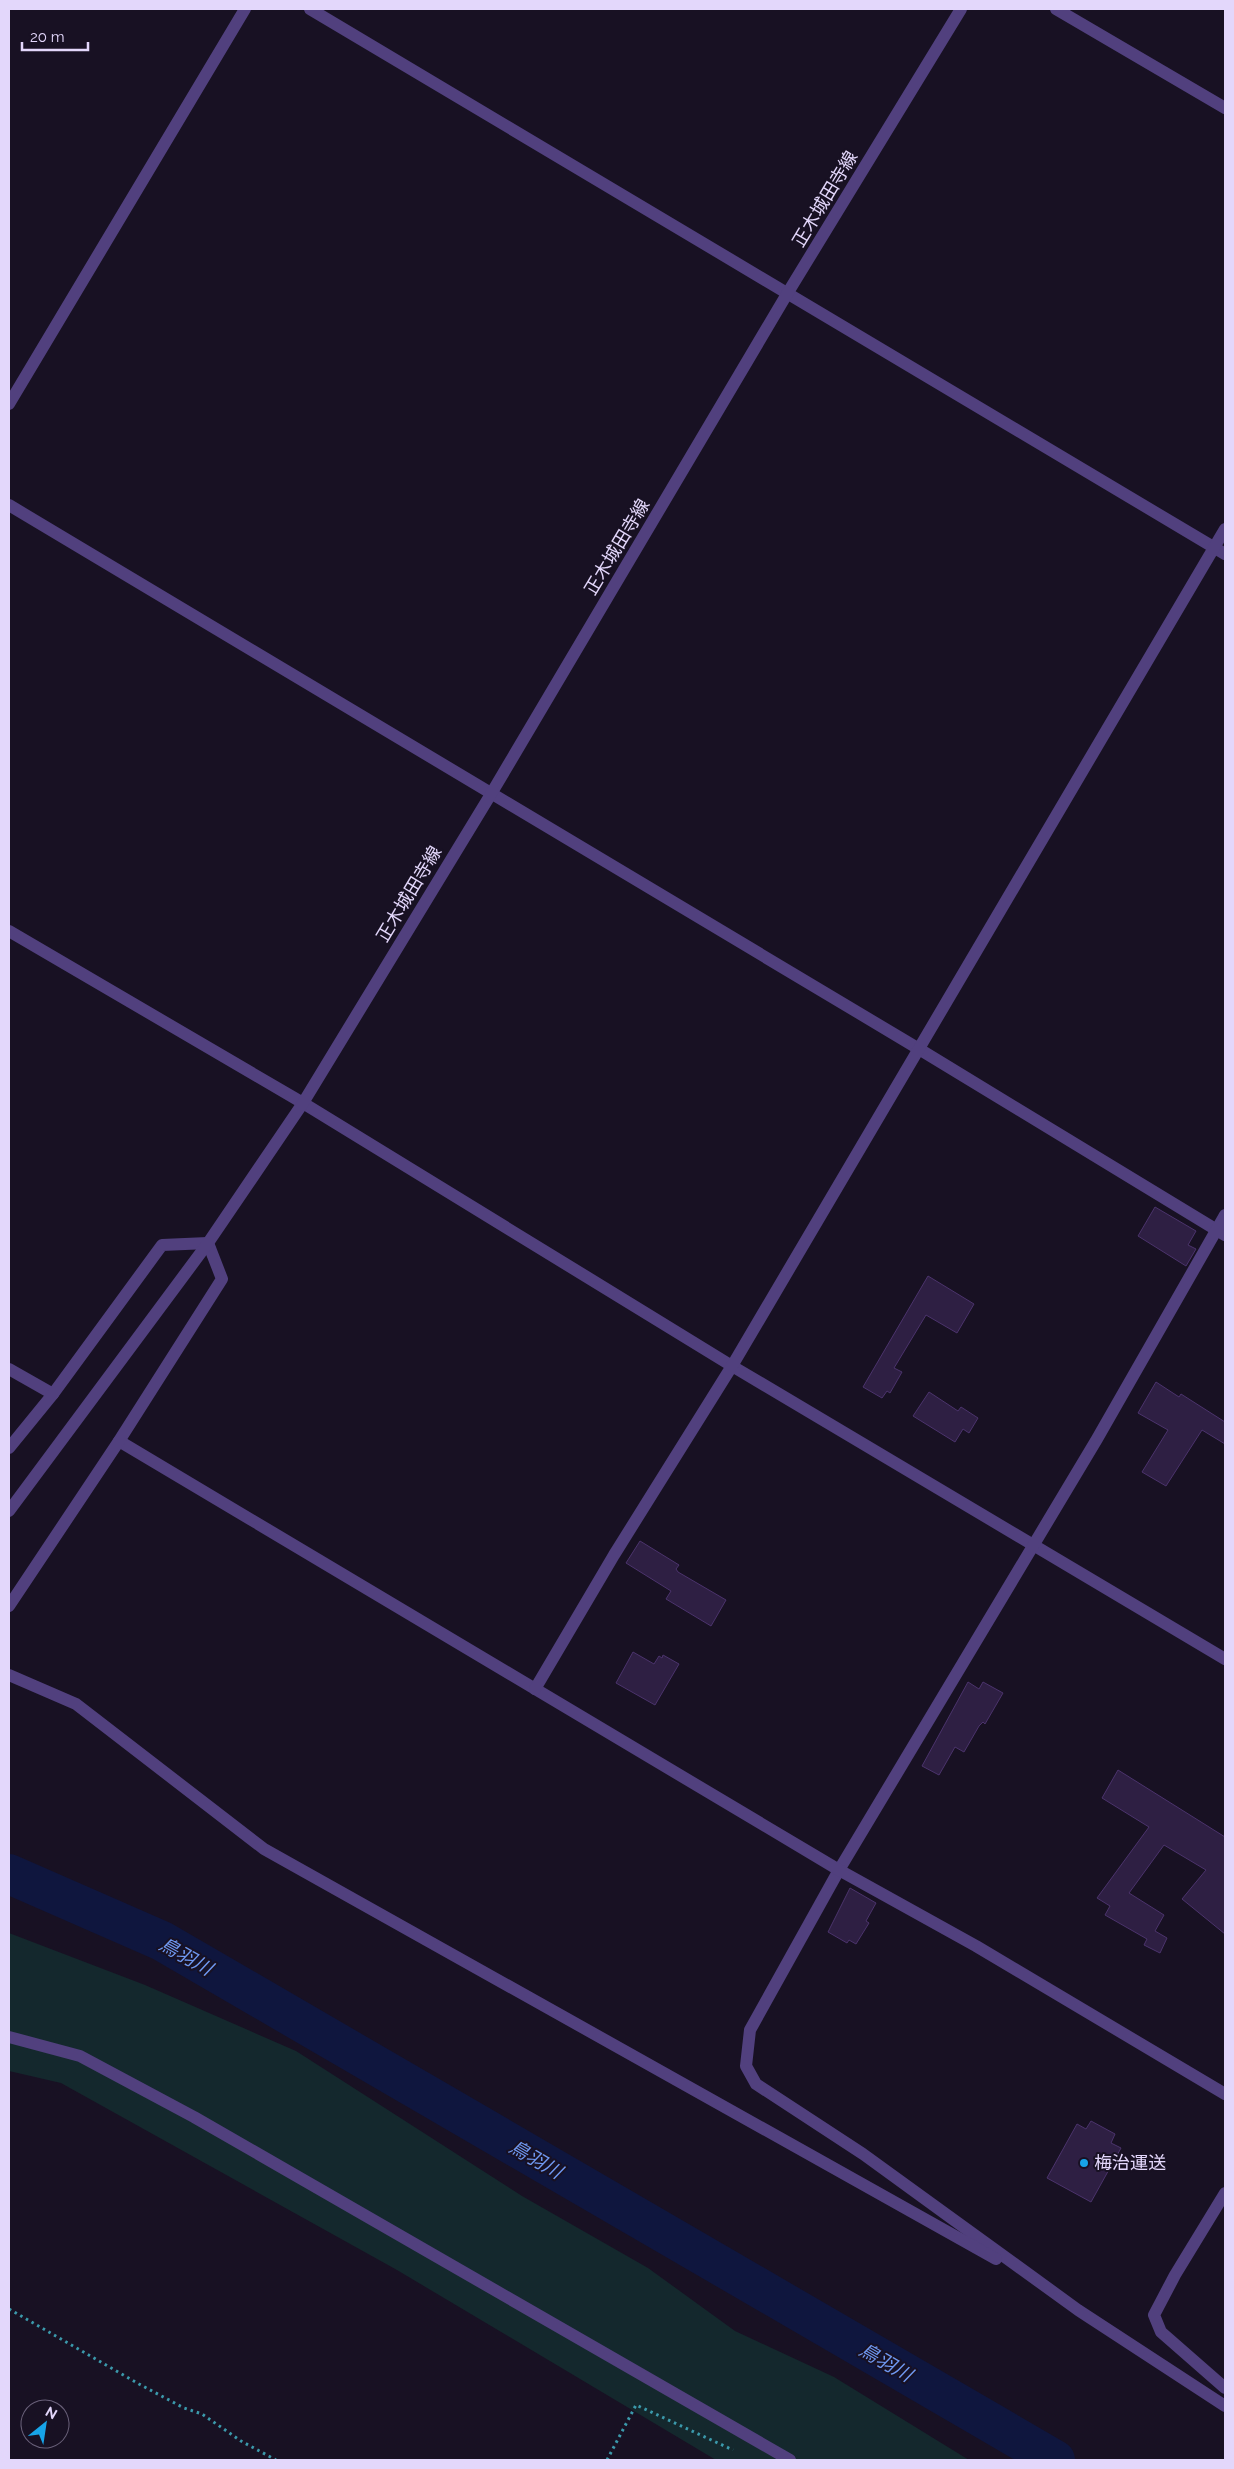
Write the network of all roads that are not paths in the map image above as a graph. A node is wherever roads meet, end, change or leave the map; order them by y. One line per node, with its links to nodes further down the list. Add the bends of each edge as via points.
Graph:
1 (245, 9): 7 (street)
2 (310, 9): 6 (street)
3 (961, 9): 6 (street, 正木城田寺線)
4 (1056, 9): 5 (street)
5 (1225, 108)
6 (787, 294): 10 (street); 11 (street, 正木城田寺線)
7 (9, 404)
8 (9, 505): 11 (street)
9 (1225, 529): 10 (street)
10 (1220, 551): 13 (street)
11 (490, 794): 13 (street); 14 (street, 正木城田寺線)
12 (9, 931): 14 (street)
13 (918, 1048): 16 (street); 18 (street)
14 (303, 1103): 17 (street, 正木城田寺線); 18 (street)
15 (1225, 1215): 16 (street)
16 (1221, 1232): 24 (street)
17 (208, 1244): 20 (street, via 162,1245); 21 (street, via 222,1279); 23 (street, 正木城田寺線)
18 (732, 1366): 24 (street); 28 (street)
19 (9, 1369): 20 (street)
20 (52, 1394): 22 (street)
21 (119, 1441): 25 (street); 28 (street)
22 (9, 1448)
23 (9, 1511)
24 (1034, 1546): 26 (street); 29 (street)
25 (9, 1606)
26 (1225, 1659)
27 (9, 1675): 33 (street, via 76,1704 264,1849)
28 (535, 1689): 29 (street)
29 (839, 1870): 31 (street, via 976,1946); 33 (street, via 750,2030 746,2066 756,2084 863,2154)
30 (9, 2037): 36 (street, via 80,2056)
31 (1225, 2094)
32 (1225, 2193): 34 (street, via 1154,2315 1160,2332)
33 (1046, 2287): 35 (street)
34 (1225, 2388)
35 (1225, 2406)
36 (790, 2460)

